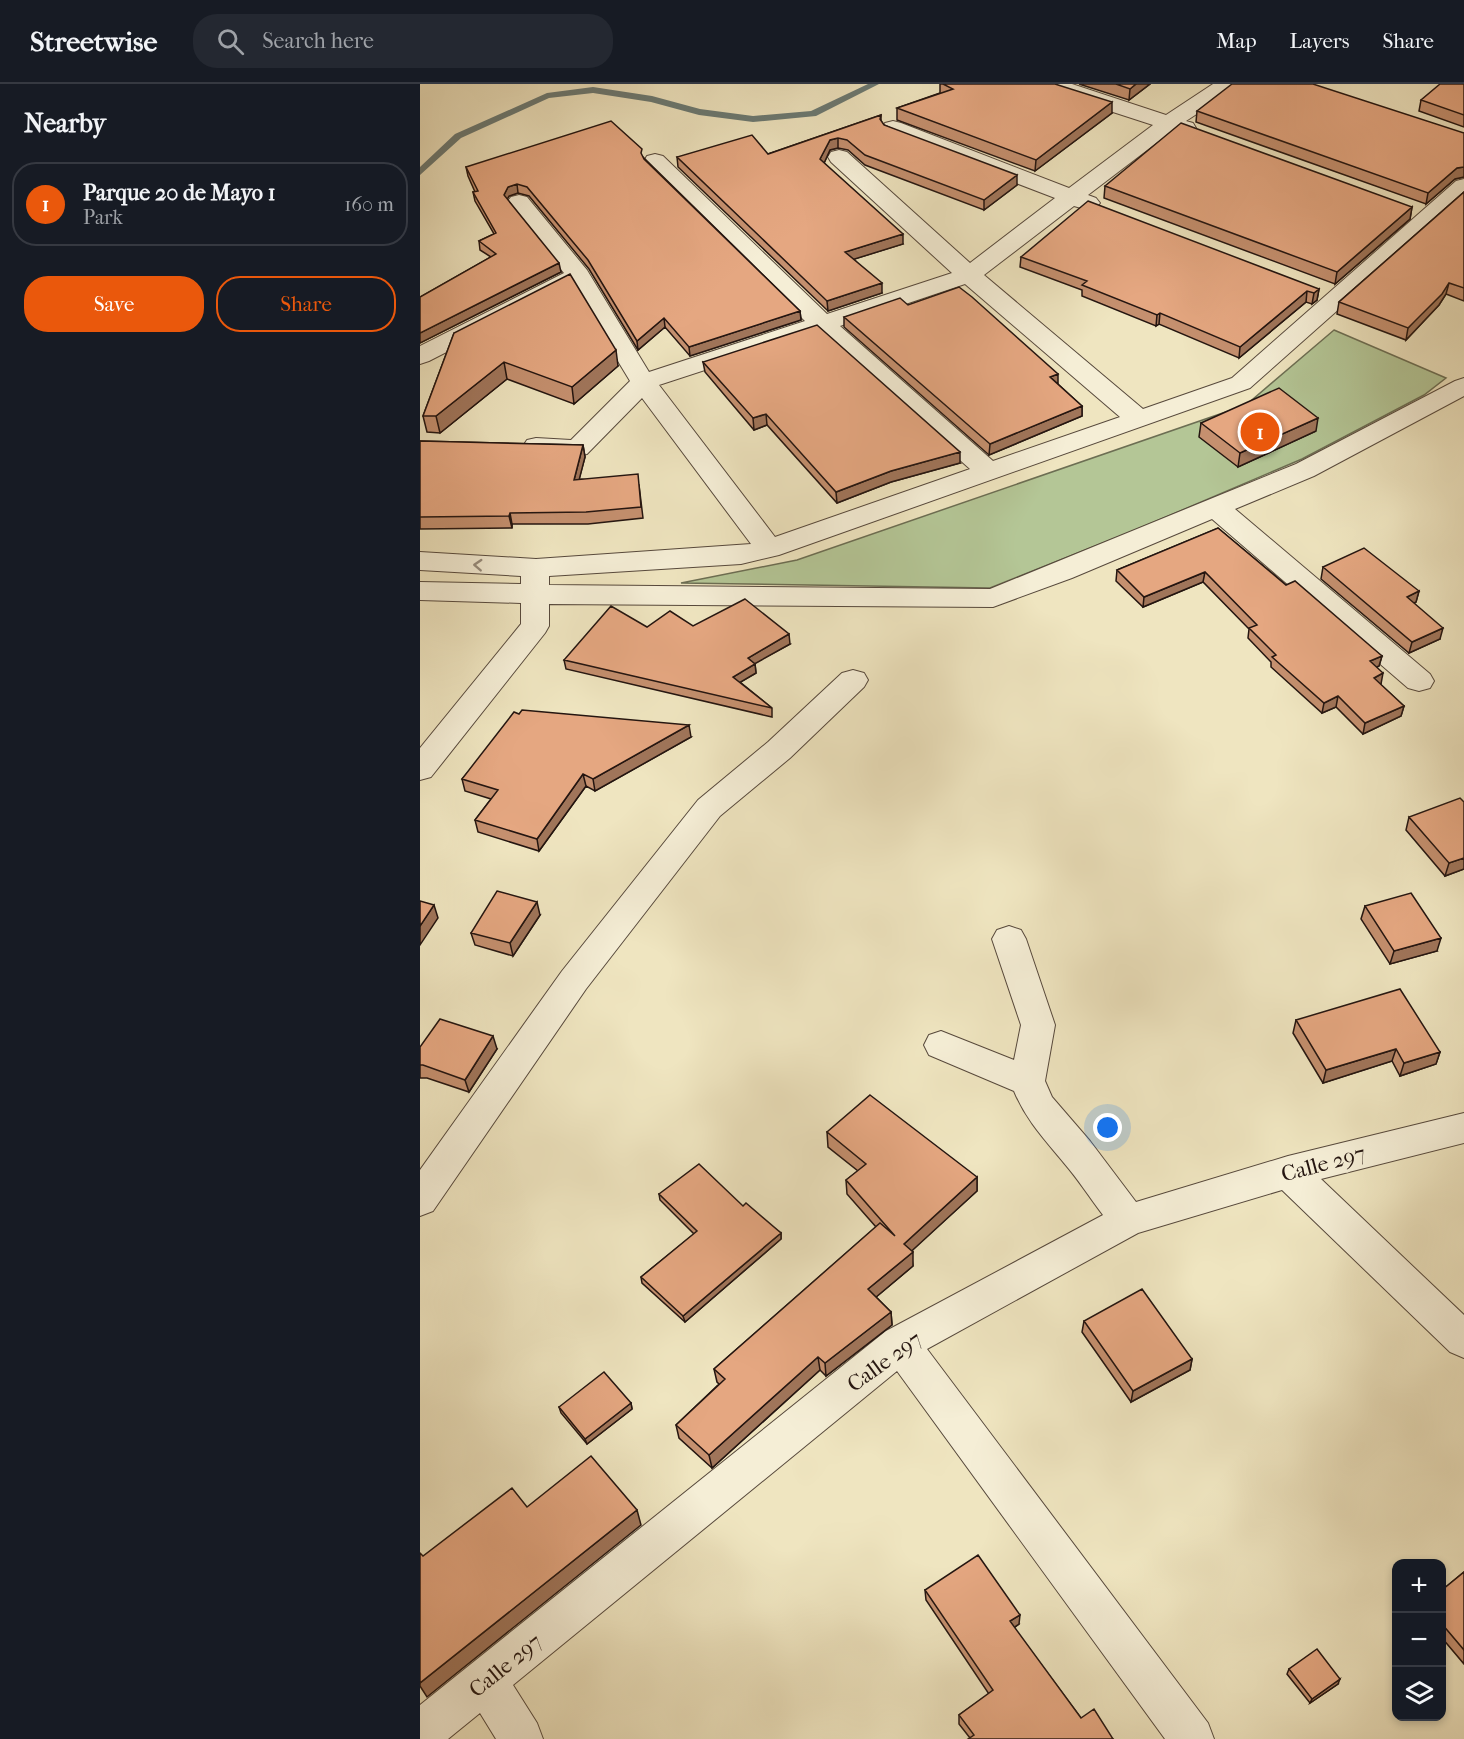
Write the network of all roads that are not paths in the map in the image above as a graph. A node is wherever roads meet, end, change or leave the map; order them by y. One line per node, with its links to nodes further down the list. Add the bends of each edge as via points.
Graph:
1 (1050, 84): 3 (street)
2 (1227, 84): 3 (street)
3 (1170, 122): 5 (street); 9 (street)
4 (894, 128): 9 (street)
5 (1202, 134)
6 (839, 157): 12 (street)
7 (655, 161): 14 (street)
8 (1464, 186): 18 (street, via 1418,213 1327,293 1241,383)
9 (1073, 197): 11 (street); 12 (street)
10 (519, 202): 13 (street)
11 (1106, 210)
12 (969, 274): 14 (street); 18 (street)
13 (578, 275): 15 (street); 16 (street)
14 (822, 323): 16 (street); 20 (street)
15 (420, 356)
16 (643, 382): 19 (street, via 578,448); 22 (street)
17 (1464, 386): 21 (street, via 1305,470)
18 (1140, 420): 20 (street)
19 (510, 446)
20 (990, 472): 22 (street)
21 (1214, 506): 24 (street, via 993,598); 27 (street)
22 (769, 549): 24 (street)
23 (420, 561): 24 (street, one-way to 23)
24 (535, 582): 25 (street); 28 (street, via 534,626)
25 (420, 591)
26 (853, 680): 34 (street, via 779,750 709,808 574,980)
27 (1419, 681)
28 (420, 769)
29 (1009, 939): 31 (street, via 1038,1025)
30 (941, 1045): 31 (street)
31 (1027, 1081): 35 (street, via 1038,1106)
32 (1464, 1128): 33 (street, Calle 297)
33 (1288, 1172): 35 (street, Calle 297); 36 (street)
34 (420, 1200)
35 (1128, 1220): 37 (street, Calle 297)
36 (1464, 1340)
37 (900, 1344): 38 (street, Calle 297); 41 (street)
38 (485, 1681): 39 (street, Calle 297); 40 (street)
39 (420, 1733)
40 (521, 1739)
41 (1191, 1739)

